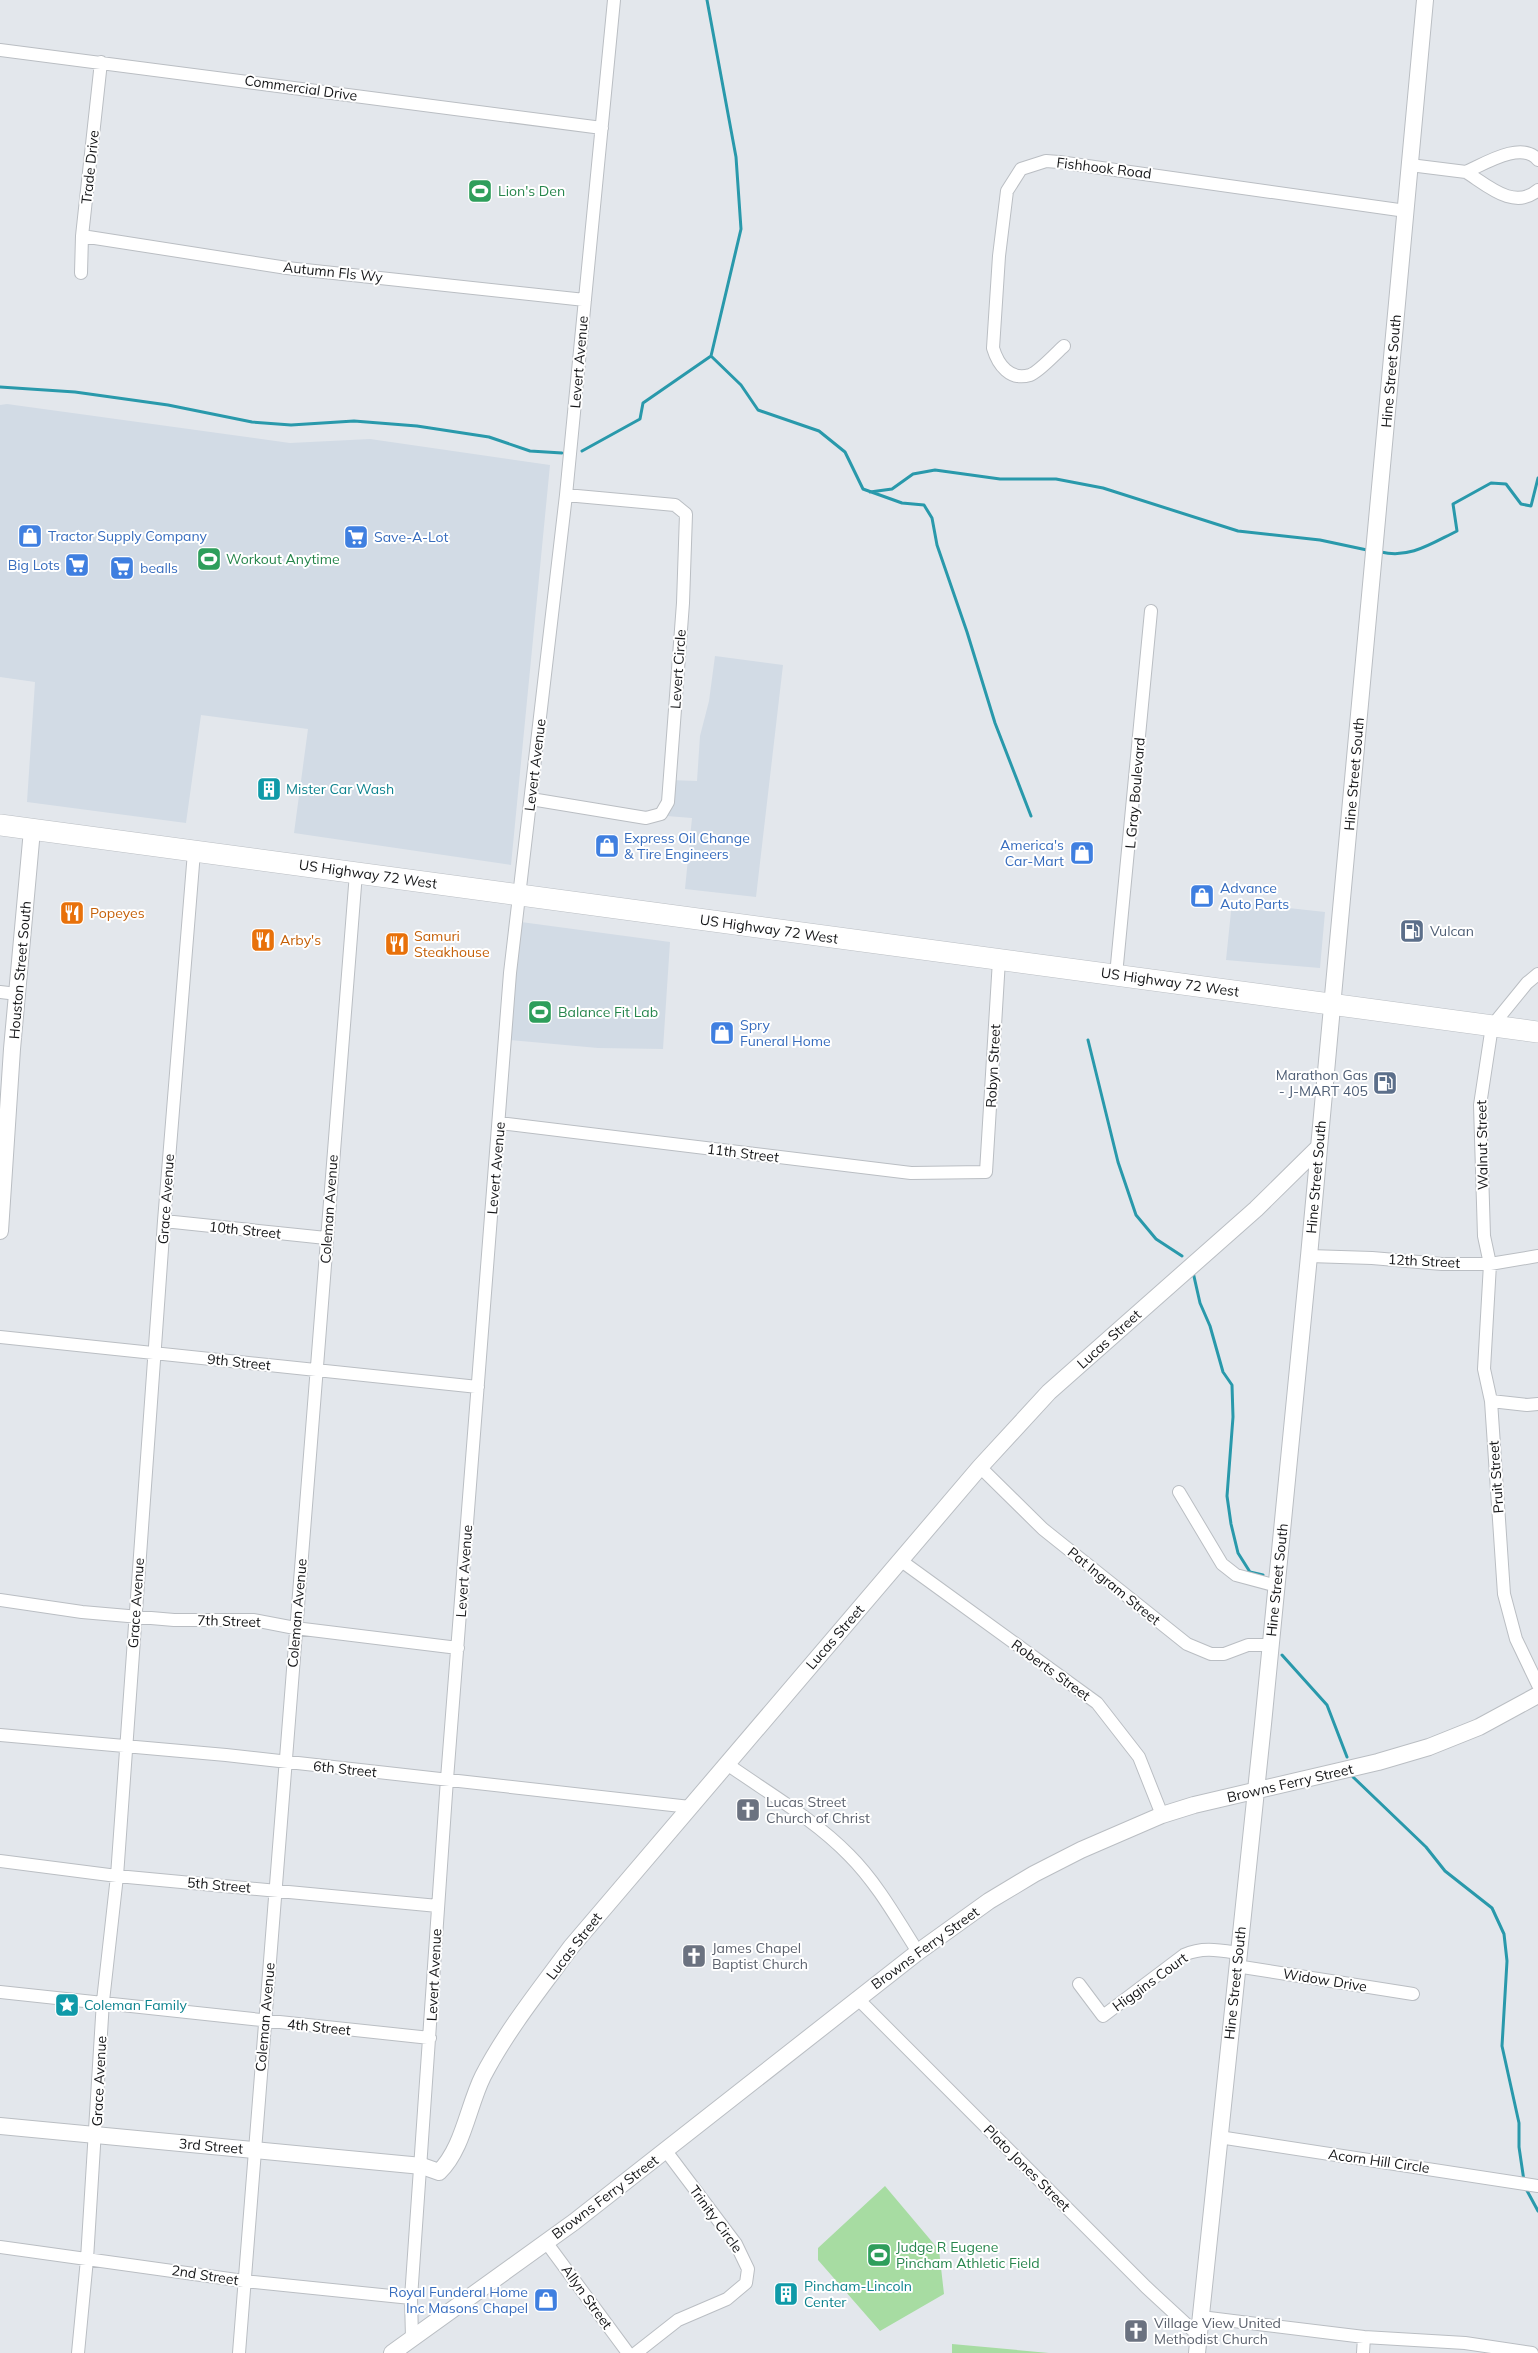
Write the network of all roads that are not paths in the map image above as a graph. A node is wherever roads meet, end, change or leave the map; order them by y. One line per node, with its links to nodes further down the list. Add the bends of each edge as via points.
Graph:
1 (614, 0): 5 (street, Levert Avenue)
2 (1425, 0): 7 (street, Hine Street South)
3 (0, 50): 4 (street, Commercial Drive)
4 (101, 62): 5 (street, Commercial Drive); 11 (street, Trade Drive)
5 (602, 128): 13 (street, Levert Avenue)
6 (1538, 160): 8 (street, via 1522,152 1509,154)
7 (1410, 165): 8 (street); 10 (street, Hine Street South)
8 (1466, 172): 9 (street, via 1511,198 1525,198)
9 (1538, 190)
10 (1406, 211): 14 (street, Fishhook Road, via 1059,162 1033,164 1021,169 1007,190 993,348 997,361 1006,371 1018,376 1031,375); 28 (street, Hine Street South)
11 (82, 236): 12 (street, Trade Drive); 13 (street, Autumn Fls Wy, via 288,268)
12 (81, 273)
13 (585, 300): 15 (street, Levert Avenue)
14 (1064, 346)
15 (566, 495): 17 (street, Levert Avenue); 17 (street, Levert Circle, via 675,505 686,514 683,603 668,802 661,814 646,818)
16 (1151, 611): 25 (street, L Gray Boulevard)
17 (531, 799): 22 (street, Levert Avenue)
18 (0, 825): 19 (highway, US Highway 72 West)
19 (32, 830): 20 (highway, US Highway 72 West); 27 (street, Houston Street South)
20 (194, 852): 21 (highway, US Highway 72 West); 34 (street, Grace Avenue)
21 (356, 872): 22 (highway, US Highway 72 West); 36 (street, Coleman Avenue)
22 (520, 894): 23 (highway, US Highway 72 West); 31 (street, Levert Avenue, via 510,973)
23 (999, 960): 25 (highway, US Highway 72 West); 33 (street, Robyn Street)
24 (1538, 974): 29 (street)
25 (1116, 975): 28 (highway, US Highway 72 West)
26 (0, 992): 27 (street)
27 (17, 994): 35 (street, Houston Street South)
28 (1332, 1005): 29 (highway, US Highway 72 West); 32 (street, Hine Street South)
29 (1492, 1026): 30 (highway, US Highway 72 West); 39 (street, Walnut Street, via 1480,1105 1484,1236)
30 (1538, 1032)
31 (500, 1123): 33 (street, 11th Street, via 911,1173); 43 (street, Levert Avenue)
32 (1318, 1148): 37 (street, Hine Street South); 46 (street, Lucas Street, via 1256,1209 1049,1392)
33 (986, 1172)
34 (164, 1221): 36 (street, 10th Street); 41 (street, Grace Avenue)
35 (0, 1231)
36 (326, 1238): 42 (street, Coleman Avenue)
37 (1309, 1256): 39 (street, 12th Street); 49 (street, Hine Street South)
38 (1538, 1256): 39 (street, 12th Street)
39 (1490, 1264): 44 (street, Pruit Street, via 1484,1369)
40 (0, 1337): 41 (street, 9th Street)
41 (154, 1352): 42 (street, 9th Street); 51 (street, Grace Avenue)
42 (316, 1370): 43 (street, 9th Street); 52 (street, Coleman Avenue)
43 (478, 1386): 54 (street, Levert Avenue)
44 (1491, 1401): 45 (street); 55 (street, Pruit Street, via 1504,1594 1516,1639)
45 (1538, 1404)
46 (980, 1466): 48 (street, Lucas Street); 53 (street, Pat Ingram Street, via 1043,1529 1187,1644 1211,1654 1224,1654 1248,1645)
47 (1179, 1492): 49 (street, via 1222,1564 1236,1575)
48 (900, 1560): 60 (street, Lucas Street); 64 (street, Roberts Street, via 1096,1703 1139,1757)
49 (1277, 1586): 53 (street, Hine Street South)
50 (0, 1600): 51 (street, 7th Street)
51 (135, 1616): 52 (street, 7th Street, via 174,1620 253,1620); 58 (street, Grace Avenue)
52 (295, 1628): 54 (street, 7th Street); 59 (street, Coleman Avenue)
53 (1270, 1645): 62 (street, Hine Street South)
54 (458, 1648): 61 (street, Levert Avenue)
55 (1538, 1685)
56 (1538, 1695): 62 (street, Browns Ferry Street, via 1478,1727 1429,1746)
57 (0, 1735): 58 (street, 6th Street)
58 (127, 1745): 59 (street, 6th Street); 66 (street, Grace Avenue)
59 (285, 1762): 61 (street, 6th Street); 67 (street, Coleman Avenue)
60 (727, 1764): 63 (street, Lucas Street); 69 (street, via 832,1838 851,1856 885,1899)
61 (447, 1779): 63 (street, 6th Street); 68 (street, Levert Avenue)
62 (1255, 1792): 64 (street, Browns Ferry Street); 70 (street, Hine Street South)
63 (690, 1807): 83 (street, Lucas Street, via 572,1947 524,2011 482,2078 446,2165 439,2172)
64 (1162, 1815): 69 (street, Browns Ferry Street, via 1080,1850 1034,1874 989,1901)
65 (0, 1861): 66 (street, 5th Street)
66 (117, 1876): 67 (street, 5th Street); 75 (street, Grace Avenue)
67 (276, 1891): 68 (street, 5th Street); 76 (street, Coleman Avenue)
68 (438, 1906): 77 (street, Levert Avenue)
69 (918, 1952): 74 (street, Browns Ferry Street)
70 (1237, 1960): 71 (street, Higgins Court, via 1209,1949 1184,1955 1103,2016); 73 (street, Widow Drive); 80 (street, Hine Street South)
71 (1079, 1984)
72 (0, 1992): 75 (street, 4th Street)
73 (1413, 1994)
74 (857, 1998): 82 (street, Browns Ferry Street); 91 (street, Plato Jones Street, via 1146,2288)
75 (103, 2001): 76 (street, 4th Street); 79 (street, Grace Avenue)
76 (265, 2021): 77 (street, 4th Street); 81 (street, Coleman Avenue)
77 (430, 2038): 83 (street, Levert Avenue)
78 (0, 2126): 79 (street, 3rd Street)
79 (96, 2135): 81 (street, 3rd Street); 87 (street, Grace Avenue)
80 (1219, 2137): 84 (street, Acorn Hill Circle); 90 (street, Hine Street South)
81 (256, 2150): 83 (street, 3rd Street); 88 (street, Coleman Avenue)
82 (666, 2150): 85 (street, Browns Ferry Street); 98 (street, Trinity Circle, via 736,2244 748,2270 746,2283 727,2299 678,2320)
83 (422, 2166): 89 (street, Levert Avenue)
84 (1538, 2186)
85 (546, 2242): 93 (street, Browns Ferry Street); 97 (street, Allyn Street)
86 (0, 2247): 87 (street, 2nd Street)
87 (87, 2259): 88 (street, 2nd Street); 94 (street, Grace Avenue)
88 (244, 2281): 89 (street, 2nd Street); 95 (street, Coleman Avenue)
89 (411, 2298): 93 (street, Levert Avenue)
90 (1201, 2317): 91 (street, Hine Street South); 92 (street)
91 (1199, 2336): 99 (street, Hine Street South)
92 (1364, 2337): 100 (street); 101 (street, via 1465,2343)
93 (412, 2338): 96 (street, Browns Ferry Street)
94 (78, 2353)
95 (239, 2353)
96 (392, 2353)
97 (628, 2353)
98 (636, 2353)
99 (1197, 2353)
100 (1363, 2353)
101 (1532, 2353)

